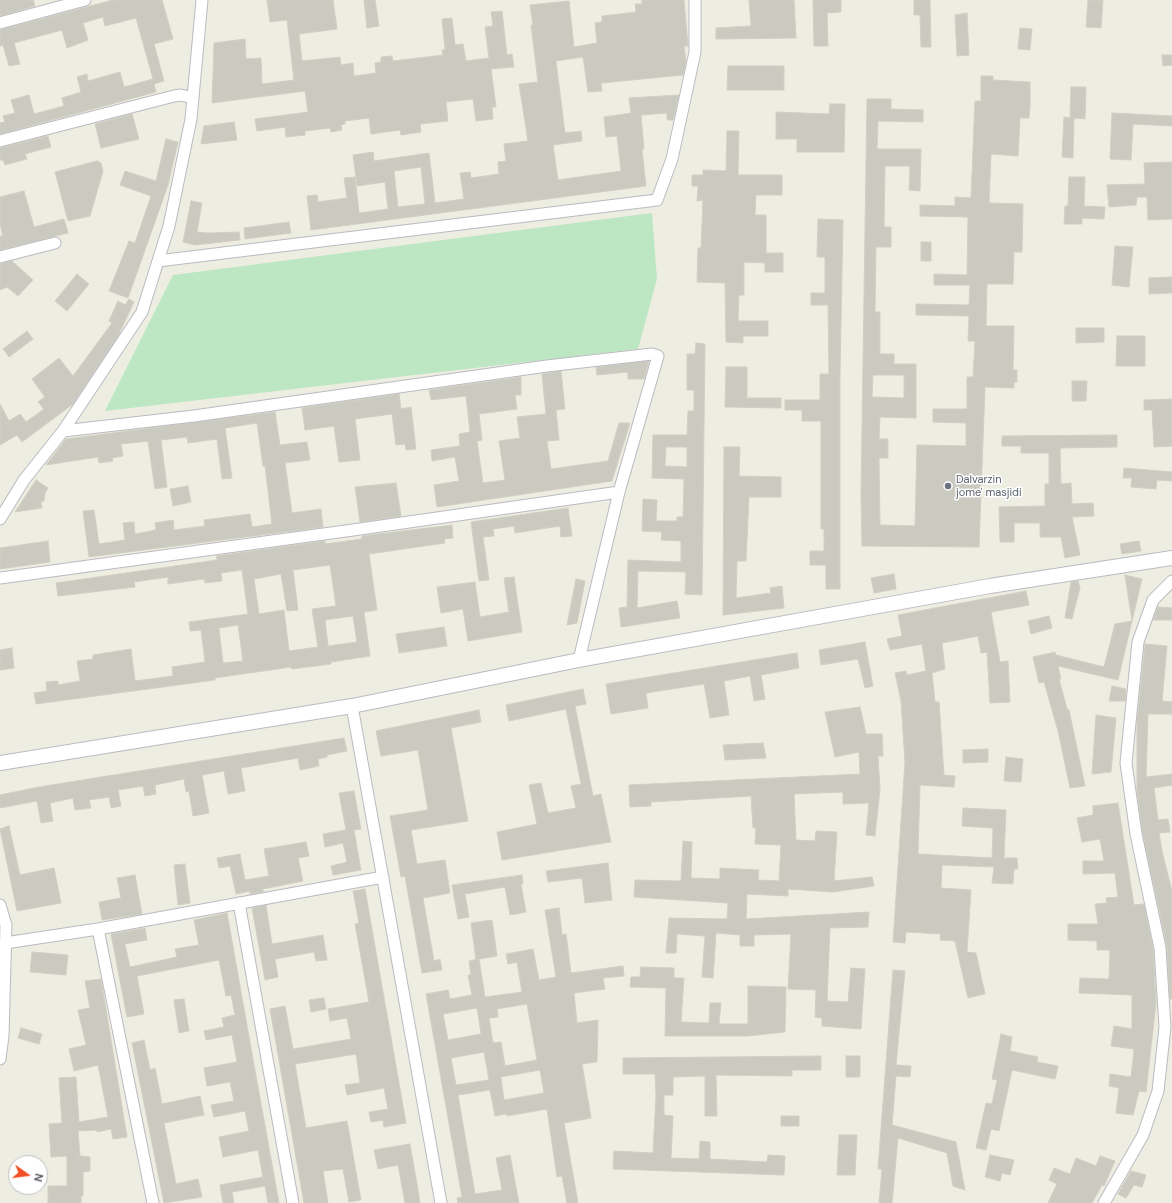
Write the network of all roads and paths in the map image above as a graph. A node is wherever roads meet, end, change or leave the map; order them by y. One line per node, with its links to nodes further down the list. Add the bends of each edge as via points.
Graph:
1 (85, 0): 4 (street)
2 (202, 0): 5 (street)
3 (695, 0): 9 (street, via 695,52 672,159 657,200)
4 (0, 23)
5 (193, 98): 6 (street, via 174,96); 9 (street, via 169,226)
6 (0, 141)
7 (55, 243): 8 (street)
8 (0, 257)
9 (158, 261): 10 (street, via 142,312)
10 (63, 431): 11 (street, via 202,415 547,366 652,354 658,356); 12 (street, via 24,480)
11 (619, 492): 14 (street); 16 (street)
12 (0, 519)
13 (1172, 558): 16 (street, via 990,586)
14 (0, 578)
15 (1172, 582): 28 (street, via 1153,600 1138,642 1126,763 1136,834 1160,948 1165,1027 1158,1091 1143,1135)
16 (579, 660): 17 (street)
17 (352, 706): 18 (street); 19 (street)
18 (0, 763)
19 (383, 877): 20 (street); 27 (street)
20 (239, 903): 22 (street); 26 (street)
21 (0, 905): 23 (street, via 6,925)
22 (98, 929): 23 (street); 25 (street)
23 (5, 943): 24 (street, via 3,1036)
24 (0, 1058)
25 (153, 1203)
26 (292, 1203)
27 (441, 1203)
28 (1104, 1203)

